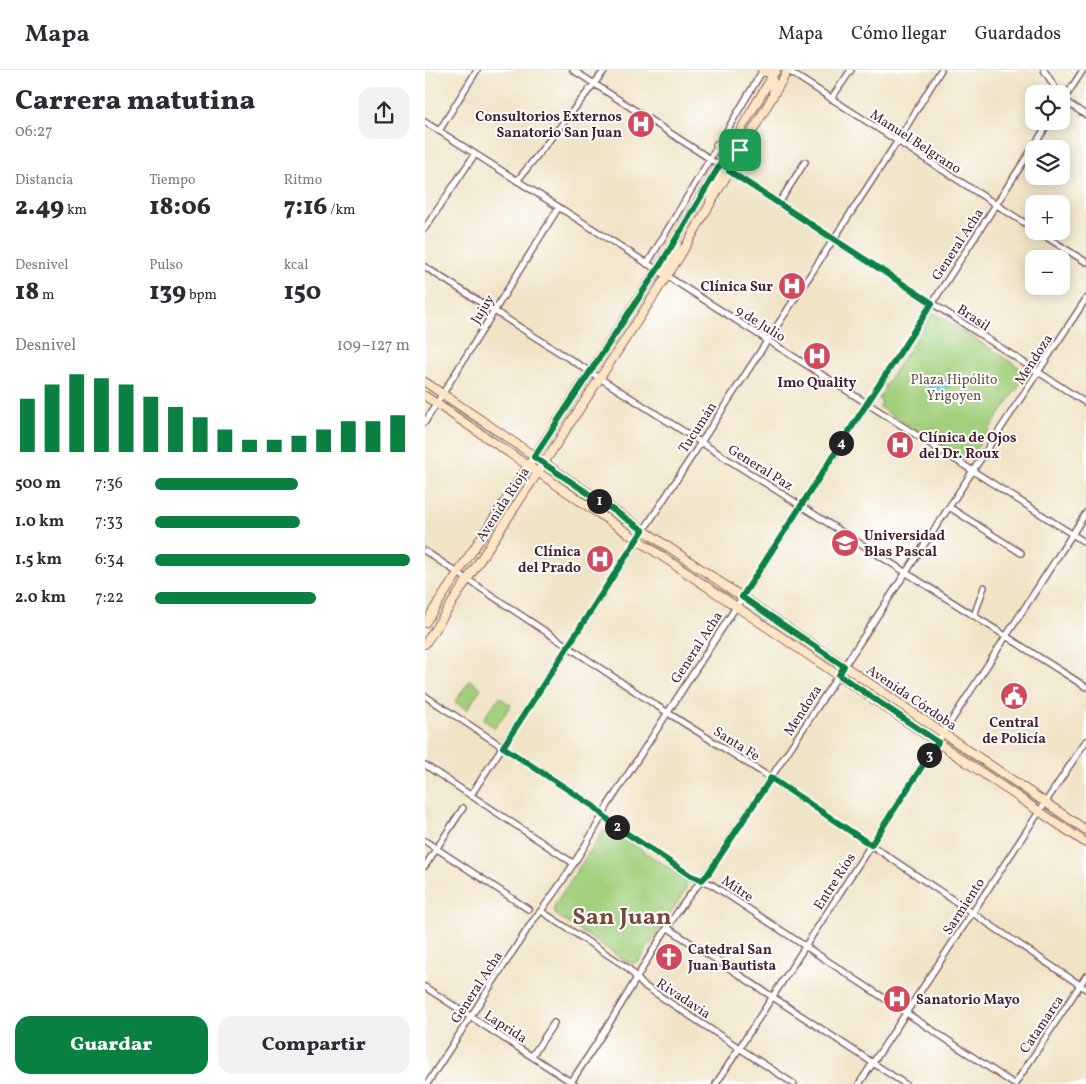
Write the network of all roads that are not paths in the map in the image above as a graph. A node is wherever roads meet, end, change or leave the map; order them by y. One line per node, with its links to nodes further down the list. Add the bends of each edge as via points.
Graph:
1 (477, 70): 18 (street)
2 (573, 70): 10 (street, Brasil)
3 (605, 70): 10 (street)
4 (787, 70): 13 (main road, Avenida Rioja); 14 (street, Manuel Belgrano)
5 (851, 70): 14 (street)
6 (941, 70): 20 (street, Tucumán)
7 (1044, 70): 11 (street)
8 (1083, 70): 12 (street)
9 (769, 72): 13 (main road, via 774,86); 21 (street); 24 (main road, Avenida Rioja)
10 (594, 84): 25 (street, Brasil); 29 (street)
11 (1053, 85)
12 (1070, 89)
13 (772, 97): 22 (main road, Avenida Rioja)
14 (831, 99): 20 (street, Manuel Belgrano)
15 (1070, 106): 16 (street)
16 (1086, 115)
17 (425, 122): 18 (street, 9 de Julio)
18 (439, 130): 23 (street, 9 de Julio)
19 (1044, 130): 32 (street, General Acha)
20 (897, 142): 32 (street, Manuel Belgrano); 37 (street, Tucumán)
21 (717, 146): 24 (main road); 25 (street)
22 (743, 148): 24 (main road); 28 (main road, Avenida Rioja)
23 (475, 154): 29 (street, 9 de Julio); 35 (street)
24 (725, 155): 27 (main road, Avenida Rioja)
25 (709, 159): 27 (street, Brasil); 40 (street)
26 (805, 162): 30 (street)
27 (720, 166): 28 (street, Brasil); 31 (main road, via 720,176 711,190); 36 (main road, Avenida Rioja)
28 (729, 171): 30 (street, Brasil); 31 (main road, Avenida Rioja)
29 (517, 181): 33 (street, 9 de Julio)
30 (779, 203): 37 (street, Brasil)
31 (710, 204): 43 (main road, Avenida Rioja)
32 (995, 205): 34 (street, Manuel Belgrano); 45 (street, General Acha)
33 (559, 207): 40 (street, 9 de Julio); 46 (street, Jujuy)
34 (1025, 224)
35 (425, 228)
36 (677, 238): 42 (main road, Avenida Rioja); 43 (main road, via 676,250 665,270)
37 (833, 239): 45 (street, Brasil); 47 (street, Tucumán)
38 (1051, 240): 39 (street, Manuel Belgrano)
39 (1086, 262)
40 (647, 264): 42 (street, 9 de Julio)
41 (425, 267): 46 (street, General Paz)
42 (657, 270): 43 (street, 9 de Julio); 48 (main road, Avenida Rioja)
43 (666, 276): 47 (street, 9 de Julio); 50 (main road, Avenida Rioja)
44 (1086, 299): 49 (street, Mendoza)
45 (932, 303): 49 (street, Brasil); 54 (street, General Acha)
46 (494, 311): 48 (street, General Paz); 52 (street, Jujuy)
47 (767, 340): 54 (street, 9 de Julio); 58 (street, Tucumán)
48 (590, 372): 50 (street, General Paz); 59 (main road, Avenida Rioja)
49 (1038, 372): 55 (street, Brasil); 62 (street, Mendoza)
50 (600, 378): 58 (street, General Paz); 60 (main road, Avenida Rioja)
51 (425, 382): 52 (main road, Avenida Córdoba)
52 (442, 394): 56 (street, Jujuy); 59 (main road, Avenida Córdoba)
53 (425, 396): 56 (main road, Avenida Córdoba)
54 (867, 403): 62 (street, 9 de Julio); 64 (street, General Acha)
55 (1086, 403)
56 (436, 404): 57 (street, Jujuy); 61 (main road, Avenida Córdoba)
57 (425, 422)
58 (701, 442): 64 (street, General Paz); 67 (street, Tucumán)
59 (534, 457): 60 (main road, Avenida Córdoba); 61 (main road, Avenida Rioja)
60 (544, 463): 63 (main road, Avenida Rioja); 67 (main road, Avenida Córdoba)
61 (528, 466): 63 (main road, Avenida Córdoba); 73 (main road, Avenida Rioja)
62 (973, 471): 65 (street, Mendoza); 68 (street, 9 de Julio)
63 (538, 472): 69 (main road, Avenida Córdoba); 75 (main road, Avenida Rioja)
64 (801, 506): 74 (street, General Paz); 77 (street, General Acha)
65 (949, 507): 72 (street); 74 (street, Mendoza)
66 (1086, 513): 68 (street, Entre Ríos)
67 (643, 530): 69 (street, Tucumán); 77 (main road, Avenida Córdoba)
68 (1073, 534): 70 (street, 9 de Julio); 81 (street, Entre Ríos)
69 (637, 540): 78 (main road, Avenida Córdoba); 83 (street, Tucumán)
70 (1086, 543)
71 (425, 551): 73 (street, Santa Fe)
72 (1021, 554)
73 (458, 573): 75 (street, Santa Fe); 80 (main road, Avenida Rioja)
74 (906, 573): 79 (street, General Paz); 84 (street, Mendoza)
75 (468, 579): 82 (main road, Avenida Rioja); 83 (street, Santa Fe)
76 (984, 587): 79 (street)
77 (742, 597): 78 (street, General Acha); 84 (main road, Avenida Córdoba)
78 (736, 606): 85 (main road, Avenida Córdoba); 88 (street, General Acha)
79 (974, 616): 81 (street, General Paz)
80 (425, 623)
81 (1007, 637): 86 (street, General Paz); 89 (street, Entre Ríos)
82 (425, 644)
83 (568, 646): 88 (street, Santa Fe); 92 (street, Tucumán)
84 (844, 666): 85 (street, Mendoza); 89 (main road, Avenida Córdoba)
85 (839, 675): 91 (main road, Avenida Córdoba); 94 (street, Mendoza)
86 (1086, 687)
87 (425, 696): 92 (street, Mitre)
88 (667, 712): 94 (street, Santa Fe); 99 (street, General Acha)
89 (943, 734): 91 (street, Entre Ríos); 96 (main road, Avenida Córdoba)
90 (1086, 741): 96 (street, Sarmiento)
91 (938, 742): 98 (main road, Avenida Córdoba); 103 (street, Entre Ríos)
92 (503, 747): 95 (street, Tucumán); 99 (street, Mitre)
93 (425, 765): 95 (street)
94 (771, 778): 103 (street, Santa Fe); 107 (street, Mendoza)
95 (471, 795): 105 (street)
96 (1045, 803): 98 (street, Sarmiento); 100 (main road, Avenida Córdoba)
97 (463, 808): 104 (street)
98 (1040, 812): 102 (main road, Avenida Córdoba); 110 (street, Sarmiento)
99 (603, 815): 105 (street, General Acha); 107 (street, Mitre, via 679,869)
100 (1086, 830)
101 (425, 841): 104 (street)
102 (1086, 843)
103 (871, 845): 110 (street, Santa Fe); 112 (street, Entre Ríos)
104 (437, 848): 106 (street); 108 (street)
105 (573, 863): 109 (street, General Acha)
106 (425, 866)
107 (702, 880): 111 (street, Mendoza); 112 (street, Mitre)
108 (529, 909)
109 (541, 910): 114 (street, Rivadavia, via 628,968); 120 (street, General Acha)
110 (973, 913): 115 (street, Santa Fe); 119 (street, Sarmiento)
111 (668, 928): 114 (street, Mendoza); 118 (street)
112 (805, 946): 118 (street, Entre Ríos); 119 (street, Mitre)
113 (1086, 976): 115 (street, Catamarca)
114 (637, 978): 122 (street, Rivadavia); 125 (street, Mendoza)
115 (1080, 985): 117 (street, Santa Fe); 131 (street, Catamarca)
116 (425, 987): 120 (street, Laprida)
117 (1086, 989)
118 (773, 997): 122 (street, Entre Ríos); 124 (street)
119 (906, 1013): 124 (street, Sarmiento); 131 (street, Mitre)
120 (471, 1017): 123 (street, Laprida); 126 (street, General Acha)
121 (554, 1023): 123 (street)
122 (739, 1048): 127 (street, Entre Ríos); 128 (street, Rivadavia)
123 (532, 1056): 125 (street, Laprida)
124 (873, 1063): 129 (street, Sarmiento); 130 (street)
125 (572, 1083)
126 (427, 1084)
127 (716, 1084)
128 (793, 1084)
129 (859, 1084)
130 (905, 1084)
131 (1014, 1084)

